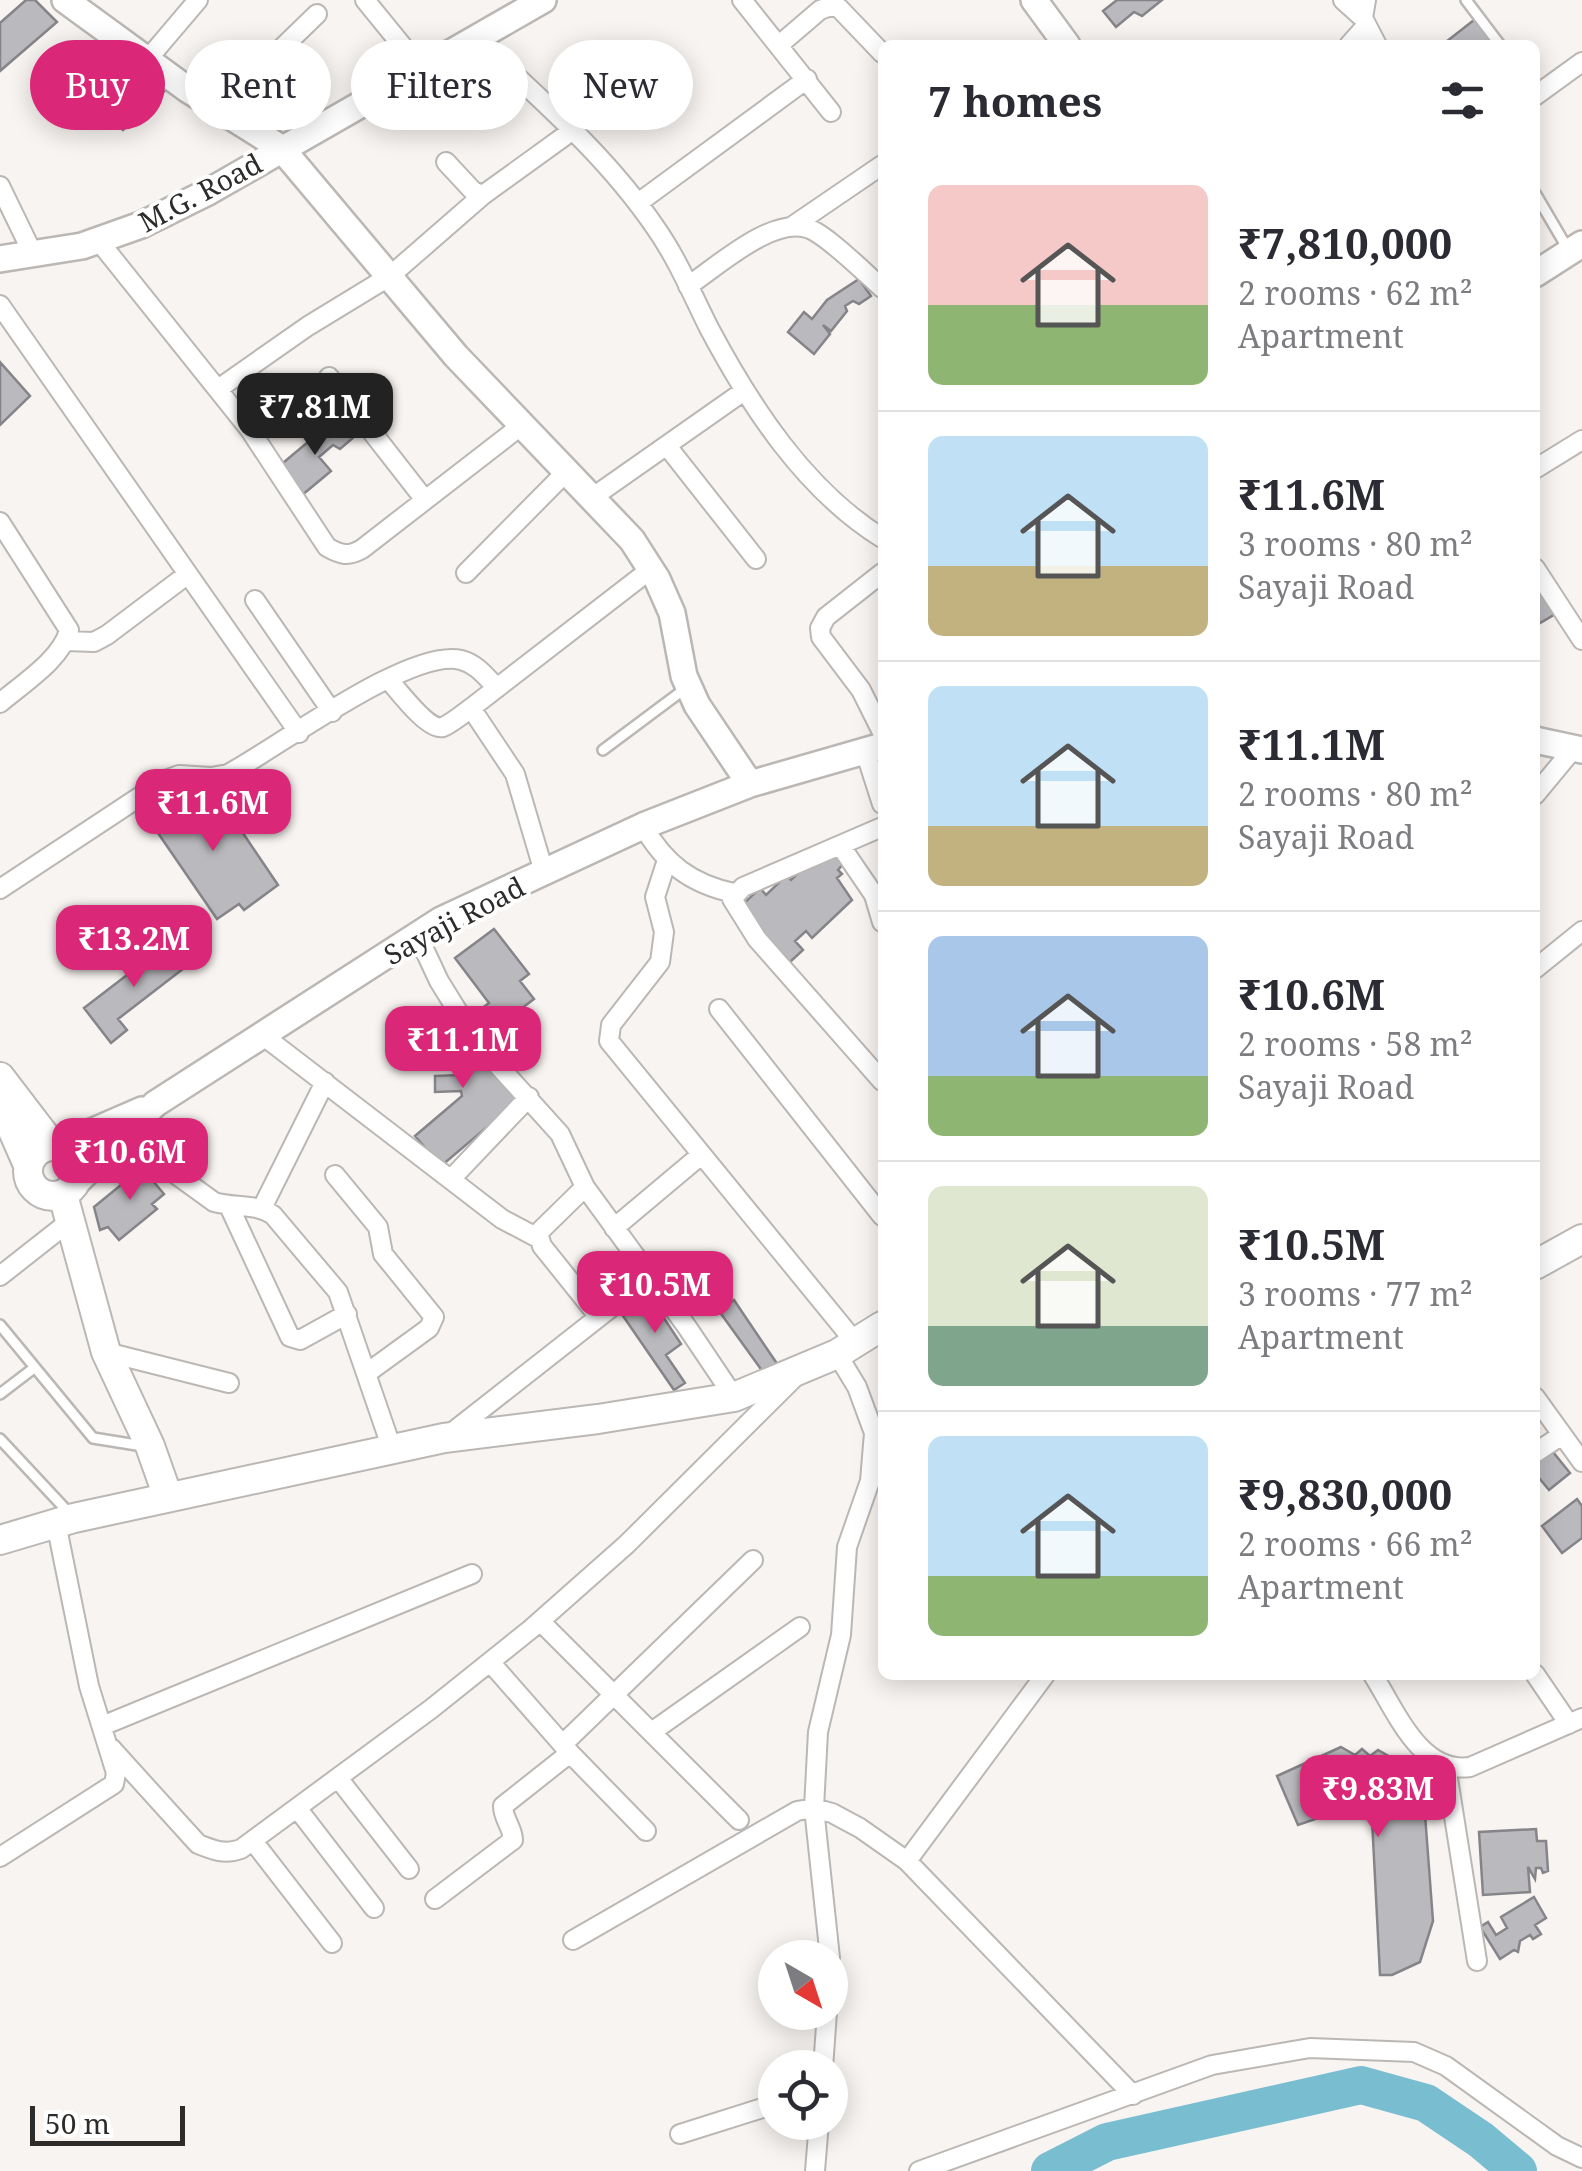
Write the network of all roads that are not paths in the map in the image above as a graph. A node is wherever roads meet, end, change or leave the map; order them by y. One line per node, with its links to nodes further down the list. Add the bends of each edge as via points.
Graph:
1 (198, 0): 14 (street)
2 (365, 0): 16 (street)
3 (543, 0): 12 (main road, M.G. Road)
4 (742, 0): 21 (street)
5 (1034, 0): 17 (main road)
6 (1342, 0): 11 (street)
7 (1466, 0): 20 (lane)
8 (77, 4): 13 (main road)
9 (842, 4): 21 (street, via 820,10); 22 (street)
10 (317, 14): 15 (street)
11 (1365, 15): 18 (street); 19 (street)
12 (476, 39): 26 (street)
13 (122, 40)
14 (164, 40)
15 (290, 40)
16 (398, 40)
17 (1060, 40)
18 (1352, 40)
19 (1376, 40)
20 (1496, 40)
21 (780, 44): 24 (street)
22 (878, 48)
23 (1582, 62): 25 (street)
24 (807, 79): 28 (street); 37 (street)
25 (1540, 91)
26 (548, 107)
27 (351, 109): 31 (main road, M.G. Road)
28 (831, 112)
29 (252, 130): 31 (main road)
30 (573, 130): 35 (street); 37 (street)
31 (280, 148): 39 (main road, M.G. Road, via 208,192); 44 (main road)
32 (446, 162): 35 (street)
33 (878, 168): 38 (street)
34 (0, 186): 41 (street)
35 (483, 195): 44 (street)
36 (1540, 200): 40 (lane)
37 (638, 202): 46 (street)
38 (794, 225): 45 (street, via 813,230); 46 (street, via 770,230)
39 (98, 240): 41 (main road, M.G. Road); 49 (street)
40 (1576, 248): 43 (main road)
41 (33, 254): 42 (main road, M.G. Road)
42 (0, 259)
43 (1540, 271)
44 (390, 276): 49 (street); 51 (main road)
45 (878, 285)
46 (688, 286): 50 (street)
47 (0, 305): 63 (street)
48 (328, 377): 57 (street)
49 (218, 389): 57 (street, via 327,547 340,555 362,549)
50 (744, 391): 53 (street); 59 (street, via 814,482)
51 (522, 425): 55 (main road); 57 (street)
52 (1582, 440): 54 (street)
53 (667, 446): 56 (street); 60 (street)
54 (1540, 466)
55 (568, 470): 56 (main road); 62 (street)
56 (593, 497): 61 (main road)
57 (425, 500)
58 (0, 522): 68 (street, via 63,618)
59 (878, 535)
60 (756, 559)
61 (651, 569): 70 (main road, via 672,613); 71 (street)
62 (466, 573)
63 (188, 574): 68 (street, via 107,635 94,642); 75 (street)
64 (1540, 575): 67 (street)
65 (878, 576): 77 (street, via 820,628 875,713)
66 (254, 600): 74 (street)
67 (1580, 635)
68 (66, 640): 72 (street)
69 (388, 679): 71 (street, via 406,668 460,659); 73 (street, via 433,727); 74 (street)
70 (688, 686): 79 (lane); 80 (main road)
71 (496, 688): 73 (street)
72 (0, 704)
73 (471, 708): 86 (street, via 516,774)
74 (332, 712): 75 (street)
75 (298, 733): 87 (street, via 228,774 165,780)
76 (1540, 741): 78 (main road)
77 (877, 743): 80 (main road, Sayaji Road)
78 (1578, 749): 81 (street)
79 (603, 750)
80 (750, 784): 82 (main road, Sayaji Road)
81 (1540, 790)
82 (643, 826): 85 (street); 86 (main road, Sayaji Road)
83 (878, 829): 84 (street)
84 (840, 845): 88 (street); 89 (street)
85 (666, 860): 88 (street, via 689,878); 103 (street, via 655,897 664,932 660,962 607,1034)
86 (544, 872): 91 (main road, Sayaji Road)
87 (0, 890)
88 (734, 893): 95 (street, via 736,909 758,939)
89 (878, 908)
90 (1582, 931): 92 (street)
91 (418, 936): 94 (main road, Sayaji Road); 98 (street, via 465,1022)
92 (1540, 965)
93 (719, 1009): 111 (street)
94 (261, 1034): 97 (street); 99 (main road, Sayaji Road)
95 (878, 1076)
96 (0, 1077): 102 (main road)
97 (325, 1082): 106 (street); 110 (street)
98 (529, 1097): 106 (street); 107 (street, via 560,1134)
99 (156, 1104): 101 (main road, Sayaji Road); 102 (main road)
100 (1, 1106): 104 (main road)
101 (123, 1136): 108 (main road, Sayaji Road); 109 (street, via 199,1193)
102 (55, 1145): 104 (main road, via 32,1155); 108 (main road, via 72,1154 79,1168)
103 (702, 1156): 112 (street); 122 (street)
104 (28, 1165): 108 (main road, via 36,1191)
105 (335, 1175): 126 (street, via 378,1228 383,1254 434,1317 429,1328)
106 (452, 1178): 113 (street, via 502,1219)
107 (585, 1187): 112 (street); 113 (street)
108 (70, 1200): 116 (street); 123 (main road)
109 (229, 1206): 110 (street); 118 (street, via 290,1337 300,1340)
110 (262, 1208): 118 (street, via 338,1292)
111 (878, 1211)
112 (614, 1228): 117 (street)
113 (538, 1238): 119 (street)
114 (1582, 1239): 115 (main road)
115 (1540, 1262)
116 (0, 1276)
117 (650, 1277): 119 (street); 129 (street)
118 (347, 1314): 126 (street)
119 (599, 1317): 132 (street)
120 (0, 1326): 124 (lane)
121 (878, 1328): 122 (main road)
122 (846, 1348): 125 (main road); 158 (street, via 874,1433 870,1481 847,1547 841,1635 818,1732)
123 (106, 1352): 127 (street); 134 (main road)
124 (34, 1368): 128 (lane); 134 (lane, via 92,1438)
125 (803, 1368): 129 (main road); 143 (street)
126 (367, 1372): 135 (street)
127 (228, 1383)
128 (0, 1394)
129 (734, 1397): 132 (main road)
130 (1540, 1404): 131 (street)
131 (1562, 1435): 136 (street); 137 (street)
132 (444, 1438): 135 (main road)
133 (0, 1439): 139 (lane)
134 (150, 1446): 138 (main road)
135 (392, 1449): 138 (main road)
136 (1540, 1450)
137 (1582, 1462)
138 (168, 1497): 139 (main road)
139 (65, 1520): 140 (main road); 151 (street, via 89,1686)
140 (0, 1540)
141 (753, 1560): 149 (street)
142 (472, 1574): 151 (street)
143 (540, 1621): 145 (street); 149 (street)
144 (800, 1627): 152 (street)
145 (490, 1662): 154 (street); 156 (street)
146 (1041, 1680): 163 (street)
147 (1376, 1680): 155 (street, via 1426,1756)
148 (1540, 1680): 150 (street)
149 (614, 1694): 152 (street); 154 (street)
150 (1575, 1721): 155 (street, via 1470,1767)
151 (102, 1726): 153 (street)
152 (654, 1731): 159 (street)
153 (111, 1748): 161 (street, via 198,1844 231,1852); 162 (street, via 114,1784)
154 (566, 1749): 160 (street); 165 (street, via 502,1806 512,1840)
155 (1446, 1766): 170 (street)
156 (338, 1778): 157 (street); 164 (street)
157 (297, 1808): 161 (street); 166 (street)
158 (814, 1808): 163 (street, via 860,1828); 167 (street, via 798,1810); 168 (street)
159 (739, 1820)
160 (646, 1831)
161 (253, 1841): 169 (street)
162 (0, 1857)
163 (907, 1861): 171 (street)
164 (408, 1868)
165 (435, 1900)
166 (374, 1908)
167 (574, 1940)
168 (828, 1940)
169 (332, 1943)
170 (1477, 1961)
171 (1132, 2095): 175 (street, via 1212,2065 1310,2048 1414,2052 1446,2066); 177 (street)
172 (758, 2109): 173 (street)
173 (680, 2134)
174 (818, 2140): 176 (street)
175 (1582, 2158)
176 (815, 2171)
177 (920, 2171)

